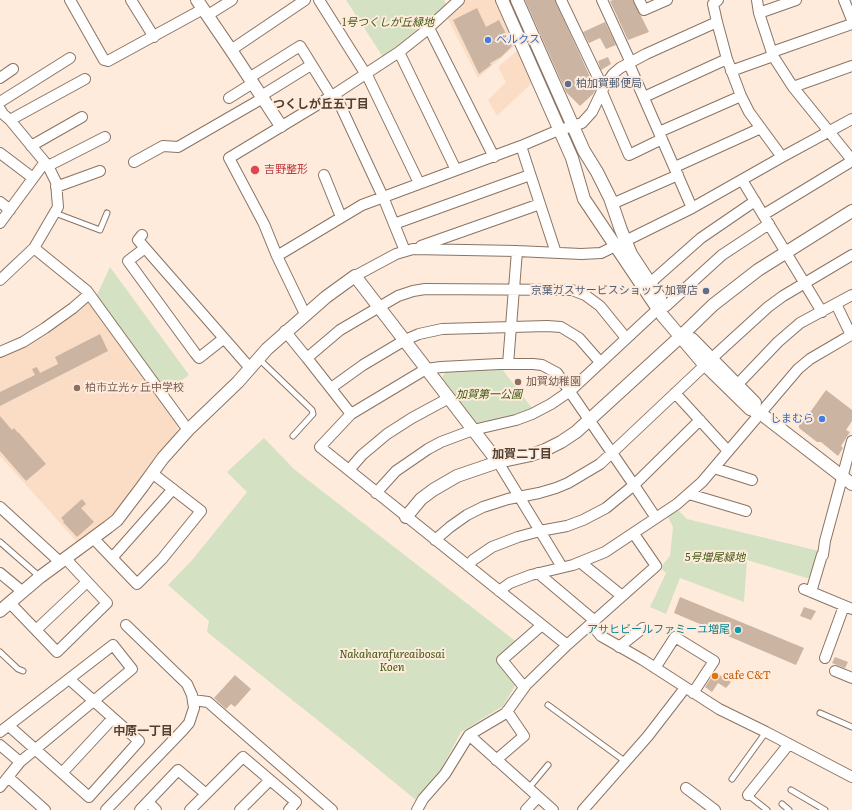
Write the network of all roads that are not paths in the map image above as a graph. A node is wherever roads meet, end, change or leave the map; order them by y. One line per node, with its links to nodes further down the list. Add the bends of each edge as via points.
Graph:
1 (70, 0): 23 (street, via 104,60 108,61)
2 (131, 0): 23 (street)
3 (232, 0): 17 (street)
4 (305, 0): 24 (street)
5 (319, 0): 35 (street)
6 (459, 0): 22 (street)
7 (502, 0): 36 (street)
8 (516, 0): 33 (street)
9 (561, 0): 41 (street)
10 (602, 0): 29 (street)
11 (639, 0): 12 (street, via 644,10)
12 (667, 0)
13 (718, 0): 20 (street, via 713,4)
14 (757, 0): 18 (street)
15 (796, 0): 18 (street)
16 (844, 0): 19 (street)
17 (203, 8): 23 (street); 24 (street)
18 (759, 13): 26 (street)
19 (852, 20)
20 (717, 22): 28 (street); 29 (street)
21 (852, 24): 26 (street)
22 (429, 28): 25 (street); 62 (street)
23 (154, 37)
24 (232, 50): 39 (street)
25 (399, 52): 35 (street); 67 (street)
26 (773, 54): 34 (street); 40 (street)
27 (70, 58): 47 (street)
28 (727, 59): 34 (street); 45 (street)
29 (630, 63): 41 (street, via 613,74); 45 (street)
30 (311, 65): 39 (street, via 300,46); 42 (street); 44 (street)
31 (852, 66): 40 (street)
32 (13, 69): 37 (street)
33 (548, 70): 36 (street); 53 (street)
34 (731, 71): 43 (street)
35 (366, 73): 42 (street); 74 (street)
36 (535, 76): 55 (street)
37 (0, 78)
38 (84, 79): 51 (street)
39 (251, 80): 44 (street); 46 (street)
40 (793, 87): 56 (street)
41 (602, 90): 53 (street, via 592,112 582,124); 57 (street, via 629,155)
42 (333, 95): 52 (street); 76 (street)
43 (741, 96): 54 (street); 57 (street)
44 (262, 97): 52 (street); 65 (street, via 178,147 163,146)
45 (644, 97): 57 (street)
46 (229, 98)
47 (0, 102)
48 (0, 109): 51 (street)
49 (82, 117): 59 (street)
50 (852, 119): 56 (street)
51 (10, 120): 59 (street)
52 (281, 126): 99 (street, via 229,158 264,224)
53 (573, 126): 55 (street); 80 (street)
54 (761, 128): 63 (street); 69 (street)
55 (560, 130): 60 (street); 92 (street, via 572,158 584,199)
56 (828, 131): 63 (street); 64 (street)
57 (661, 136): 69 (street)
58 (105, 137): 66 (street)
59 (31, 146): 66 (street)
60 (521, 146): 62 (street); 71 (street)
61 (0, 152): 72 (street)
62 (494, 156): 67 (street)
63 (782, 156): 73 (street)
64 (852, 161): 86 (street)
65 (134, 162)
66 (46, 164): 72 (street); 75 (street)
67 (456, 170): 74 (street)
68 (100, 171): 75 (street)
69 (677, 171): 80 (street); 81 (street)
70 (324, 174): 87 (street)
71 (530, 175): 79 (street); 89 (street)
72 (33, 178): 82 (street)
73 (742, 180): 77 (street); 81 (street)
74 (419, 183): 76 (street)
75 (56, 187): 84 (street, via 58,207)
76 (383, 197): 87 (street, via 362,205); 89 (street)
77 (755, 201): 86 (street); 103 (street, via 701,238)
78 (0, 202): 82 (street)
79 (540, 204): 95 (street); 98 (street)
80 (612, 204): 92 (street)
81 (692, 208): 92 (street)
82 (10, 210): 88 (street)
83 (852, 211): 97 (street)
84 (54, 213): 85 (lane, via 100,230); 93 (street)
85 (107, 213)
86 (763, 215): 90 (street)
87 (341, 218): 99 (street)
88 (0, 223)
89 (394, 224): 95 (street)
90 (769, 224): 97 (street); 110 (street, via 722,255)
91 (142, 235): 94 (street, via 138,240)
92 (621, 244): 98 (street, via 594,255); 103 (street, via 632,254); 110 (street)
93 (34, 248): 102 (street); 106 (street)
94 (145, 248): 117 (street); 117 (street, via 128,261 198,358)
95 (409, 250): 96 (street); 101 (street, via 385,259)
96 (517, 251): 98 (street); 105 (street)
97 (786, 252): 104 (street); 115 (street, via 713,305)
98 (556, 253)
99 (277, 256): 112 (street)
100 (852, 256): 104 (street)
101 (355, 276): 109 (street); 112 (street)
102 (0, 280)
103 (650, 282): 110 (street)
104 (805, 282): 111 (street); 123 (street, via 768,307)
105 (514, 289): 109 (street, via 425,289 398,296); 113 (street); 116 (street, via 572,290 585,295 600,306)
106 (89, 294): 119 (street, via 45,328); 136 (street)
107 (852, 295): 108 (street)
108 (836, 304): 111 (street); 132 (street, via 851,335 810,358)
109 (379, 307): 118 (street); 121 (street, via 340,330)
110 (662, 307): 115 (street); 116 (street)
111 (822, 312): 127 (street, via 800,323 778,342)
112 (305, 314): 114 (street)
113 (511, 327): 118 (street, via 442,329); 122 (street, via 561,328 579,338); 124 (street)
114 (285, 331): 120 (street); 121 (street)
115 (683, 335): 123 (street); 134 (street)
116 (626, 338): 122 (street)
117 (223, 339): 125 (street)
118 (405, 340): 126 (street); 128 (street)
119 (0, 352)
120 (258, 358): 125 (street); 138 (lane, via 312,410 313,414)
121 (307, 358): 128 (street)
122 (600, 362): 129 (street)
123 (708, 362): 127 (street); 130 (street); 132 (street, via 750,409)
124 (508, 364): 126 (street); 129 (street, via 542,365 557,373)
125 (250, 368): 136 (street)
126 (426, 369): 131 (street); 133 (street)
127 (737, 386): 132 (street, via 756,404)
128 (331, 388): 133 (street)
129 (570, 391): 134 (street); 137 (street, via 532,414)
130 (676, 393): 135 (street); 141 (street)
131 (449, 398): 137 (street); 144 (street, via 386,434)
132 (760, 413): 140 (street); 147 (street)
133 (351, 414): 144 (street, via 320,447)
134 (590, 420): 141 (street); 142 (street, via 545,450 518,459)
135 (700, 420): 140 (street); 148 (street)
136 (188, 430): 145 (street)
137 (473, 430): 142 (street); 150 (street, via 428,449 396,471)
138 (292, 436)
139 (852, 441): 147 (street)
140 (728, 451): 143 (street)
141 (612, 453): 148 (street); 152 (street, via 600,464 568,483)
142 (498, 462): 152 (street); 155 (street, via 446,481 421,499)
143 (714, 468): 146 (street); 151 (street)
144 (349, 470): 150 (street)
145 (152, 473): 149 (street); 159 (street, via 117,520)
146 (752, 480)
147 (847, 480): 175 (street, via 825,541 823,555 808,590)
148 (634, 484): 156 (street); 157 (street, via 594,515 567,526)
149 (173, 489): 162 (street); 162 (street, via 201,511 162,559 138,584)
150 (376, 492): 155 (street)
151 (689, 494): 154 (street); 156 (street)
152 (520, 497): 157 (street); 160 (street, via 483,507 462,519)
153 (0, 507): 163 (street)
154 (746, 511)
155 (406, 517): 160 (street)
156 (656, 518): 158 (street)
157 (540, 531): 165 (street, via 492,547); 166 (street)
158 (634, 534): 164 (street, via 605,552); 173 (street, via 656,566)
159 (93, 538): 162 (street); 163 (street)
160 (435, 540): 165 (street)
161 (0, 542): 169 (lane)
162 (112, 558)
163 (62, 560): 169 (street); 170 (street)
164 (580, 562): 166 (street); 173 (street)
165 (468, 566): 171 (street)
166 (562, 567): 168 (street)
167 (0, 573): 172 (street)
168 (538, 573): 171 (street, via 510,583); 176 (street)
169 (40, 577): 172 (street)
170 (87, 582): 180 (street); 180 (street, via 107,603 57,652)
171 (499, 591): 178 (street)
172 (22, 592): 174 (street)
173 (622, 596): 176 (street)
174 (4, 604): 180 (street)
175 (848, 607): 184 (street)
176 (593, 623): 181 (street); 182 (street, via 601,636)
177 (126, 625): 192 (street, via 187,684)
178 (542, 625): 181 (street); 190 (street, via 502,660)
179 (643, 628): 182 (street)
180 (36, 630)
181 (567, 645): 190 (street)
182 (619, 647): 185 (street)
183 (0, 652): 186 (lane)
184 (825, 658)
185 (655, 668): 191 (street); 191 (street, via 675,637 714,661)
186 (23, 671)
187 (835, 671): 188 (street)
188 (852, 678)
189 (69, 679): 193 (street); 193 (street, via 113,644 132,670); 198 (street)
190 (524, 687): 195 (street)
191 (689, 691): 201 (street); 208 (street)
192 (193, 700): 225 (street, via 194,708 189,723); 231 (street, via 208,702)
193 (94, 701): 197 (street); 205 (street)
194 (548, 705): 208 (lane)
195 (507, 712): 202 (street); 206 (street, via 524,736)
196 (820, 713): 199 (lane)
197 (113, 718): 210 (street); 210 (street, via 139,741 88,797)
198 (9, 726): 200 (street); 205 (street)
199 (852, 727)
200 (0, 732)
201 (766, 732): 203 (street); 213 (lane)
202 (469, 735): 206 (street); 232 (street, via 445,774 423,799)
203 (789, 744): 212 (street); 220 (street)
204 (0, 745): 207 (street)
205 (35, 749): 207 (street); 210 (street)
206 (496, 760): 217 (street)
207 (20, 762): 211 (street)
208 (626, 762): 235 (street)
209 (548, 765): 217 (lane)
210 (62, 773)
211 (8, 777): 215 (street); 224 (street)
212 (852, 777)
213 (732, 779)
214 (270, 780): 219 (street, via 243,757); 229 (street); 230 (street, via 296,802)
215 (0, 788)
216 (686, 788): 236 (street)
217 (528, 789): 221 (street)
218 (791, 790): 239 (lane)
219 (206, 794): 222 (street, via 178,770); 228 (street)
220 (748, 796): 237 (lane)
221 (538, 797): 233 (street); 234 (street)
222 (148, 802): 226 (street); 227 (street)
223 (782, 804): 238 (lane)
224 (45, 810)
225 (106, 810)
226 (140, 810)
227 (156, 810)
228 (190, 810)
229 (240, 810)
230 (289, 810)
231 (332, 810)
232 (417, 810)
233 (526, 810)
234 (553, 810)
235 (583, 810)
236 (715, 810)
237 (767, 810)
238 (790, 810)
239 (825, 810)

